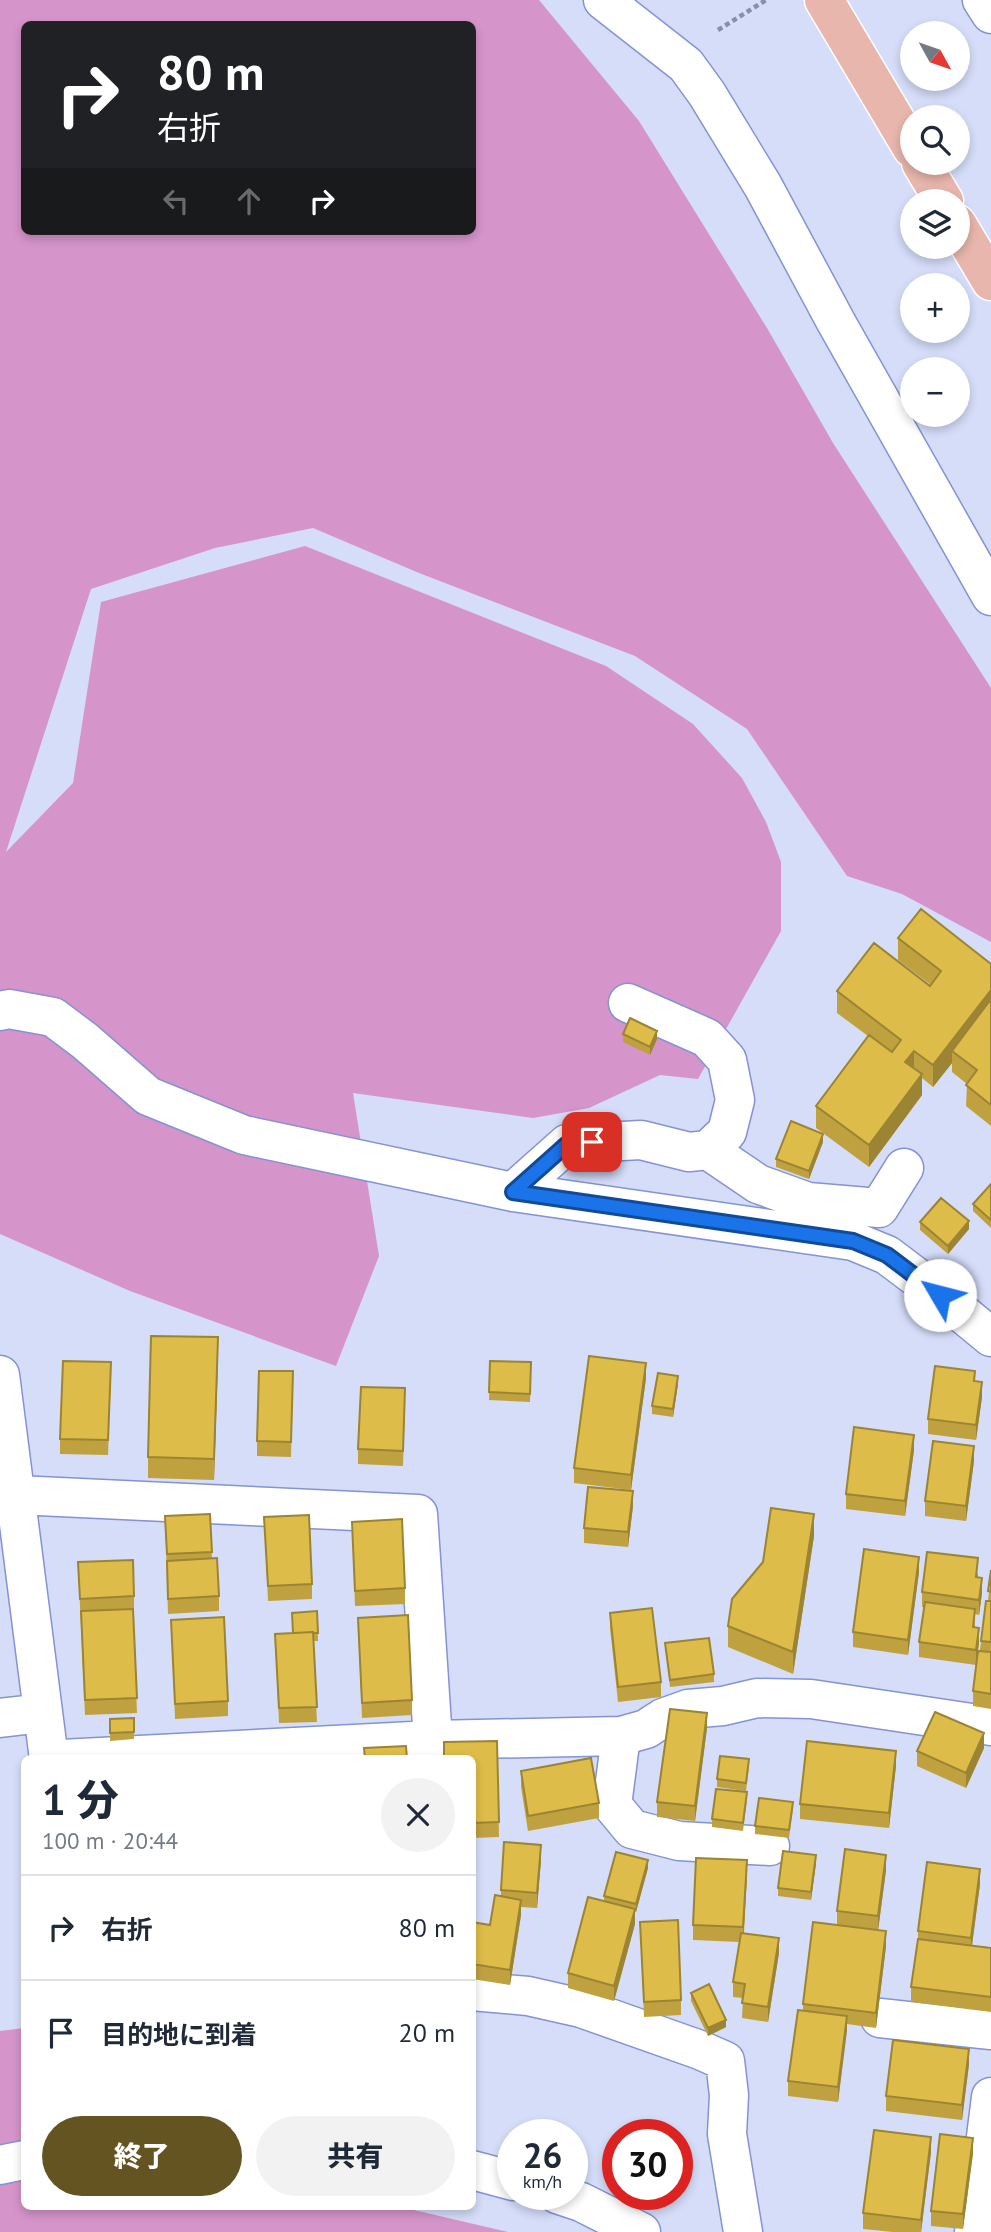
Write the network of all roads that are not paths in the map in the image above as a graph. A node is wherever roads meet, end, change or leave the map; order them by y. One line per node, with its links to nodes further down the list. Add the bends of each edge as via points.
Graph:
1 (603, 0): 8 (street, via 686,65 721,116)
2 (824, 0): 5 (main road)
3 (982, 0): 4 (street)
4 (991, 14)
5 (900, 128)
6 (970, 246): 7 (main road)
7 (991, 281)
8 (991, 596)
9 (628, 1003): 11 (street, via 706,1038 727,1060 735,1100 727,1132)
10 (0, 1012): 13 (street, via 9,1009 53,1017 148,1096 244,1135)
11 (708, 1150): 12 (street, via 758,1184 808,1202 879,1209); 13 (street, via 689,1152 642,1140 567,1144)
12 (904, 1168)
13 (513, 1192): 14 (street, via 853,1241 887,1255)
14 (991, 1337)
15 (0, 1375): 16 (street)
16 (17, 1495): 17 (street); 21 (street, via 418,1514)
17 (43, 1713): 18 (street); 22 (street)
18 (0, 1718)
19 (991, 1726): 20 (street, via 811,1699 757,1698 688,1709)
20 (621, 1736): 21 (street); 24 (street, via 612,1805 632,1829 679,1842)
21 (433, 1740): 23 (street)
22 (48, 1755)
23 (139, 1755)
24 (770, 1846)
25 (476, 1991): 35 (street, via 528,1996 581,2008 725,2061 727,2133)
26 (880, 2018): 27 (street)
27 (991, 2030)
28 (990, 2110): 36 (street)
29 (21, 2161): 30 (street)
30 (0, 2165)
31 (476, 2171): 32 (street)
32 (497, 2177)
33 (588, 2206): 34 (street)
34 (641, 2232)
35 (743, 2232)
36 (974, 2232)

